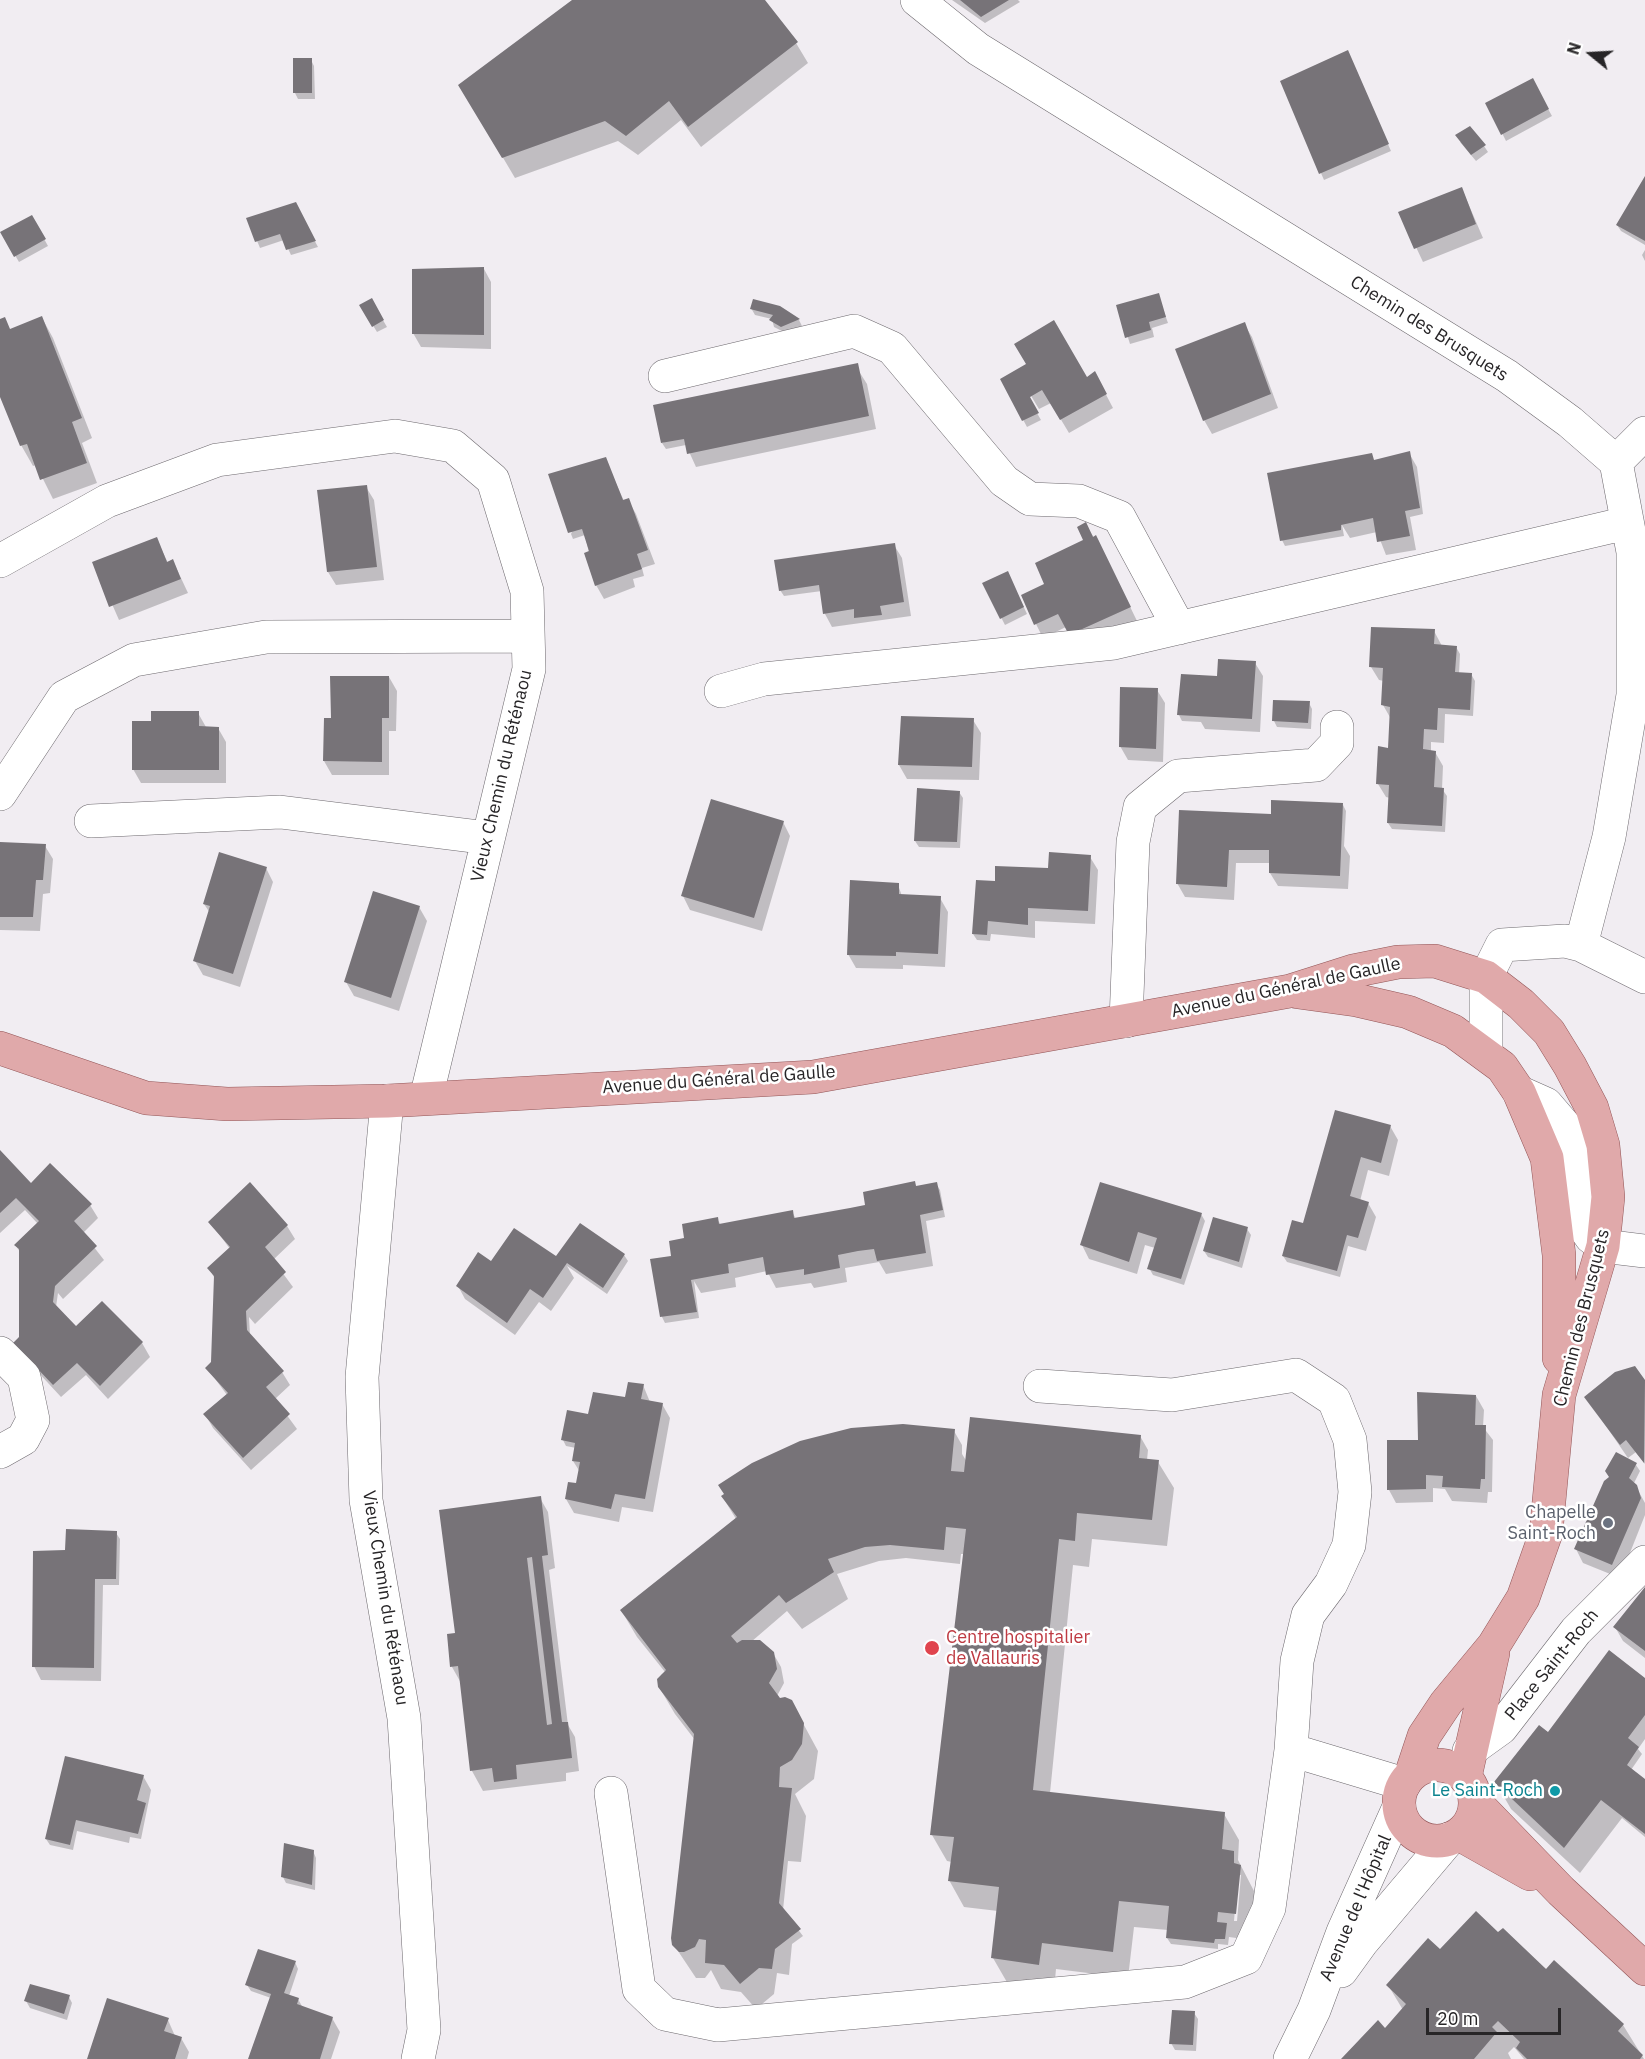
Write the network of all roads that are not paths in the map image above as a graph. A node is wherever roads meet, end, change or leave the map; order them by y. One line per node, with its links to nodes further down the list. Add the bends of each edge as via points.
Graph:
1 (917, 0): 4 (street, Chemin des Brusquets, via 978,49 1507,376)
2 (665, 376): 7 (street, via 854,331 892,348 1004,481 1030,499 1078,501 1119,517)
3 (1645, 433): 4 (street)
4 (1616, 462): 5 (street)
5 (1627, 523): 7 (street); 15 (street, via 1632,552 1633,695 1609,837)
6 (3, 551): 8 (street, Vieux Chemin du Réténaou, via 107,501 217,460 395,436 453,446 493,480 527,591)
7 (1179, 628): 9 (street, via 1114,643 764,679)
8 (528, 636): 11 (street, via 266,637 134,660 64,697); 13 (street, Vieux Chemin du Réténaou, via 529,669)
9 (721, 691)
10 (1337, 727): 21 (street, via 1337,743 1316,765 1178,776 1140,807 1133,842)
11 (0, 794)
12 (92, 820): 13 (street, via 280,812)
13 (488, 838): 25 (street, Vieux Chemin du Réténaou)
14 (1502, 945): 15 (street, Avenue du Général de Gaulle, via 1565,941); 16 (street, Avenue du Général de Gaulle); 18 (street)
15 (1581, 945): 17 (street)
16 (1435, 961): 18 (main road, Avenue du Général de Gaulle); 19 (main road, Avenue du Général de Gaulle, via 1398,962 1353,970)
17 (1645, 977)
18 (1486, 978): 20 (main road, Avenue du Général de Gaulle); 23 (street)
19 (1290, 991): 21 (main road, Avenue du Général de Gaulle); 23 (main road, via 1408,1012 1453,1031)
20 (1521, 1004): 27 (main road, Chemin des Brusquets, via 1549,1032 1592,1108 1603,1145 1608,1197)
21 (1126, 1022): 25 (main road, Avenue du Général de Gaulle, via 813,1077)
22 (0, 1048): 26 (main road, Avenue du Général de Gaulle, via 146,1098 227,1104)
23 (1486, 1053): 24 (main road, via 1502,1067)
24 (1519, 1092): 27 (street, via 1546,1104 1564,1125 1577,1171 1584,1227); 31 (main road, via 1547,1158 1554,1204 1559,1255)
25 (426, 1098): 26 (main road, Avenue du Général de Gaulle)
26 (387, 1101): 43 (street, Vieux Chemin du Réténaou, via 362,1388 366,1500 404,1718 424,2030)
27 (1603, 1246): 28 (street); 31 (main road, Chemin des Brusquets)
28 (1645, 1251)
29 (0, 1353): 32 (street, via 24,1377 33,1420 23,1439)
30 (1040, 1386): 35 (street, via 1172,1395 1296,1375 1334,1400 1350,1440 1355,1492 1350,1545 1331,1584 1308,1615 1297,1661)
31 (1559, 1395): 34 (main road, Chemin des Brusquets, via 1546,1533 1523,1598)
32 (0, 1452)
33 (1638, 1568): 36 (street, Place Saint-Roch, via 1576,1631 1501,1728)
34 (1494, 1645): 36 (main road, Chemin des Brusquets); 37 (main road, Chemin des Brusquets, via 1424,1736)
35 (1291, 1750): 37 (street); 38 (street, via 1269,1908 1246,1958 1185,1982 718,2025 665,2014 639,1989)
36 (1470, 1777): 37 (main road, via 1433,1765); 39 (main road, via 1473,1815); 40 (main road)
37 (1405, 1789): 39 (main road, via 1404,1820 1417,1834 1436,1841); 42 (street, Avenue de l'Hôpital)
38 (611, 1793)
39 (1454, 1837): 40 (main road); 42 (street, Avenue de l'Hôpital, via 1362,1942)
40 (1561, 1891): 41 (main road)
41 (1645, 1969)
42 (1314, 2010): 44 (street, Avenue de l'Hôpital)
43 (418, 2059)
44 (1290, 2059)

